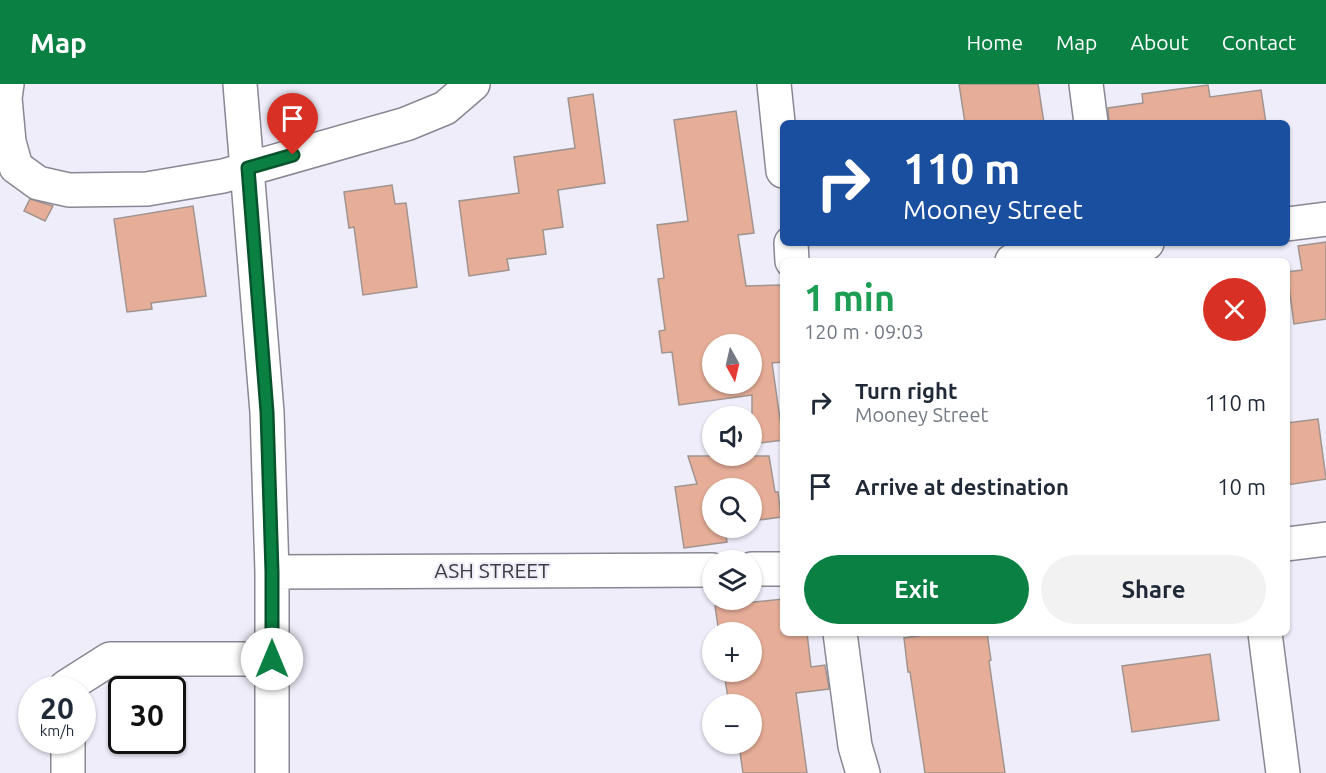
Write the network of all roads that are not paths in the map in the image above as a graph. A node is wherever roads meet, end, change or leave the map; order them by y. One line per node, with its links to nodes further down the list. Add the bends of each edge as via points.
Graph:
1 (7, 84): 8 (street, via 4,98 16,167 38,183 69,189 147,189)
2 (240, 84): 8 (street)
3 (473, 84): 8 (street, via 445,108 406,124)
4 (774, 84): 7 (street)
5 (1086, 84): 6 (street)
6 (1091, 120)
7 (780, 142)
8 (248, 168): 19 (street, via 267,412)
9 (1326, 219): 10 (street)
10 (1290, 224)
11 (1132, 246): 12 (street)
12 (1107, 251): 13 (street)
13 (1040, 258)
14 (1326, 539): 15 (street)
15 (1290, 544)
16 (762, 569): 17 (street)
17 (780, 569)
18 (702, 570): 19 (street, ASH STREET)
19 (272, 572): 22 (street)
20 (840, 636): 27 (street, via 855,746)
21 (1265, 636): 28 (street)
22 (272, 659): 23 (street, via 110,659); 26 (street)
23 (83, 676)
24 (68, 754): 25 (street)
25 (68, 773)
26 (272, 773)
27 (863, 773)
28 (1280, 773)

